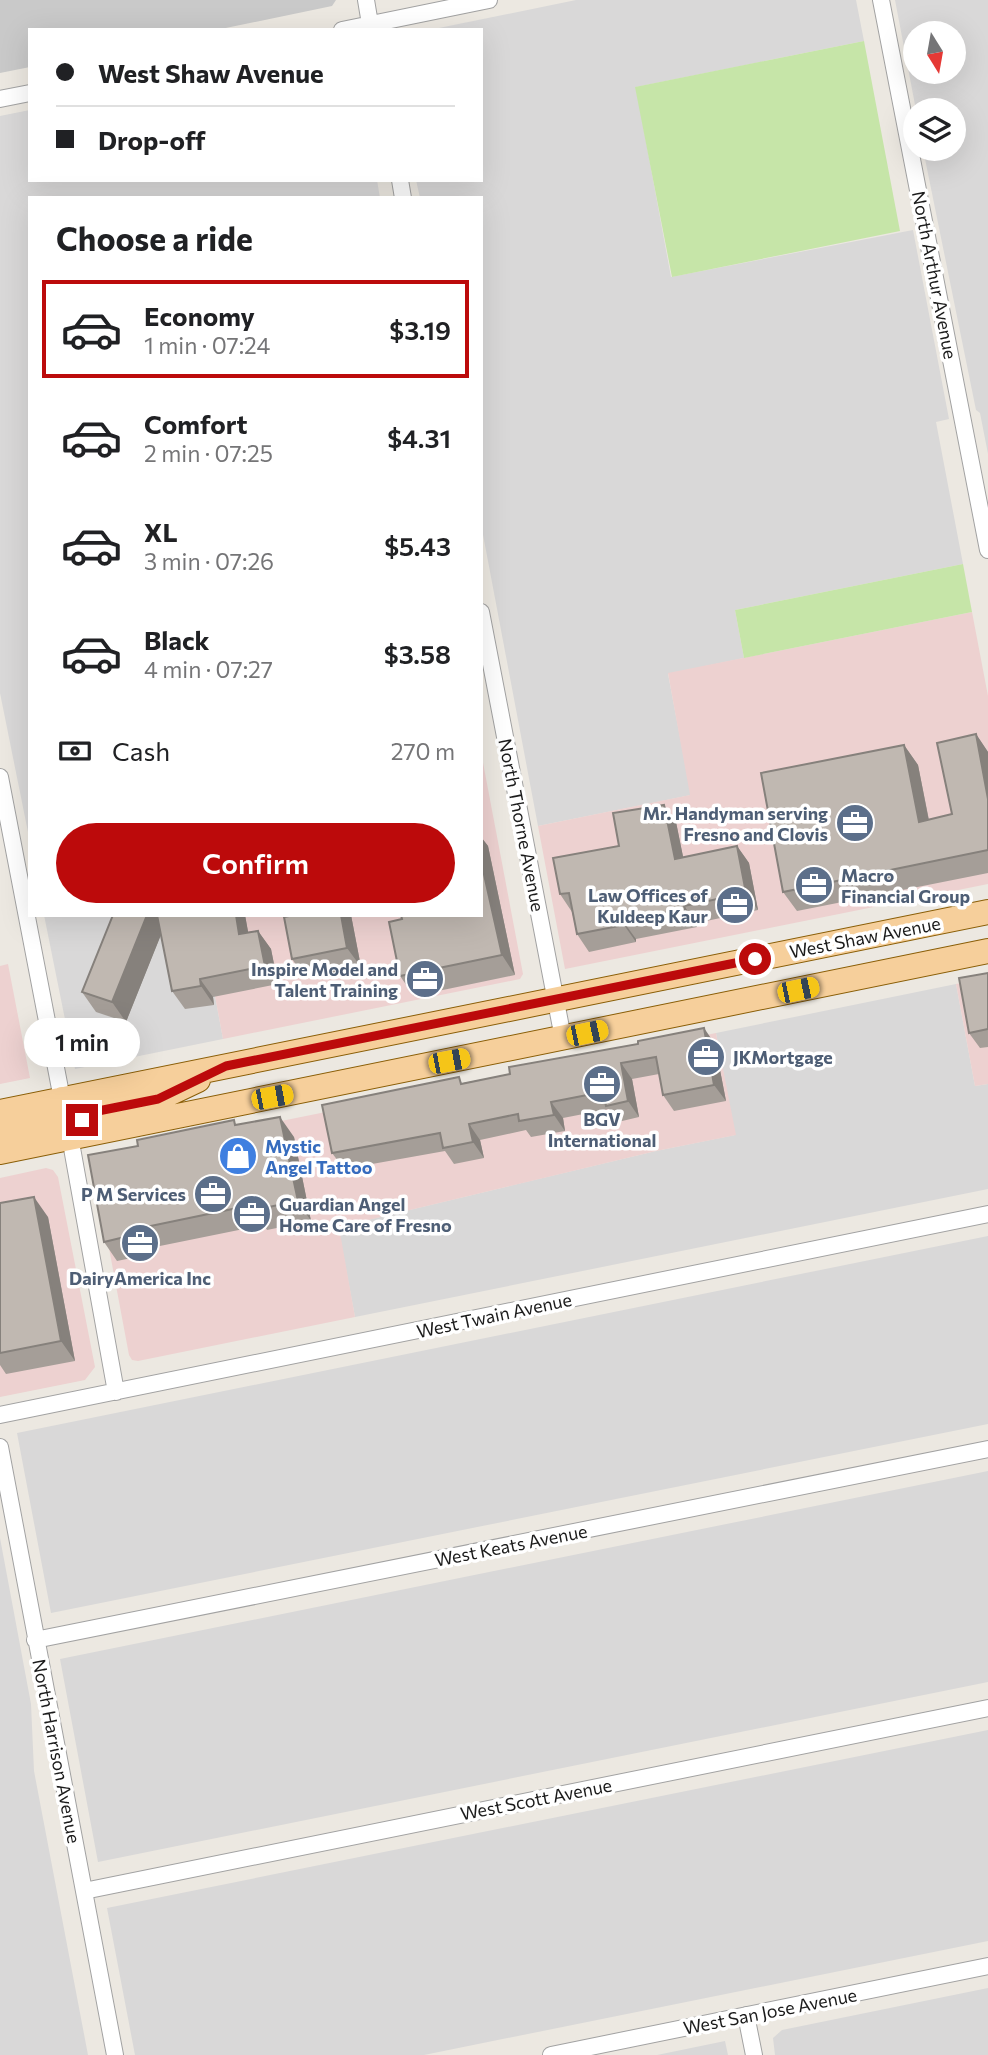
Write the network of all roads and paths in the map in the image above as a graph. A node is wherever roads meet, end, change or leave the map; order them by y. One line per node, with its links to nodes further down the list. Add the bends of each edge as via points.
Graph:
1 (366, 0): 4 (street)
2 (489, 0): 4 (street)
3 (881, 0): 7 (street, North Arthur Avenue)
4 (371, 27)
5 (28, 93): 6 (street)
6 (0, 99)
7 (988, 550)
8 (483, 622): 12 (street, North Thorne Avenue)
9 (0, 777): 15 (street)
10 (988, 912): 12 (main road, West Shaw Avenue)
11 (988, 951): 13 (main road)
12 (555, 999): 13 (street, North Thorne Avenue); 14 (main road, West Shaw Avenue)
13 (563, 1038): 18 (main road)
14 (226, 1066): 15 (main road, West Shaw Avenue); 18 (main road, via 158,1099 87,1115)
15 (62, 1099): 16 (main road, West Shaw Avenue); 17 (main road, via 58,1117 51,1122)
16 (0, 1112)
17 (0, 1133)
18 (70, 1137): 19 (main road); 21 (street)
19 (0, 1152)
20 (988, 1214): 21 (street, West Twain Avenue)
21 (116, 1392): 22 (street, West Twain Avenue)
22 (0, 1415)
23 (0, 1447): 25 (street, North Harrison Avenue)
24 (988, 1449): 25 (street, West Keats Avenue)
25 (35, 1640): 27 (street, North Harrison Avenue)
26 (988, 1708): 27 (street, West Scott Avenue)
27 (84, 1891): 30 (street, North Harrison Avenue)
28 (988, 1966): 29 (street, West San Jose Avenue)
29 (746, 2015): 31 (street, West San Jose Avenue); 32 (street)
30 (115, 2055)
31 (551, 2055)
32 (754, 2055)

